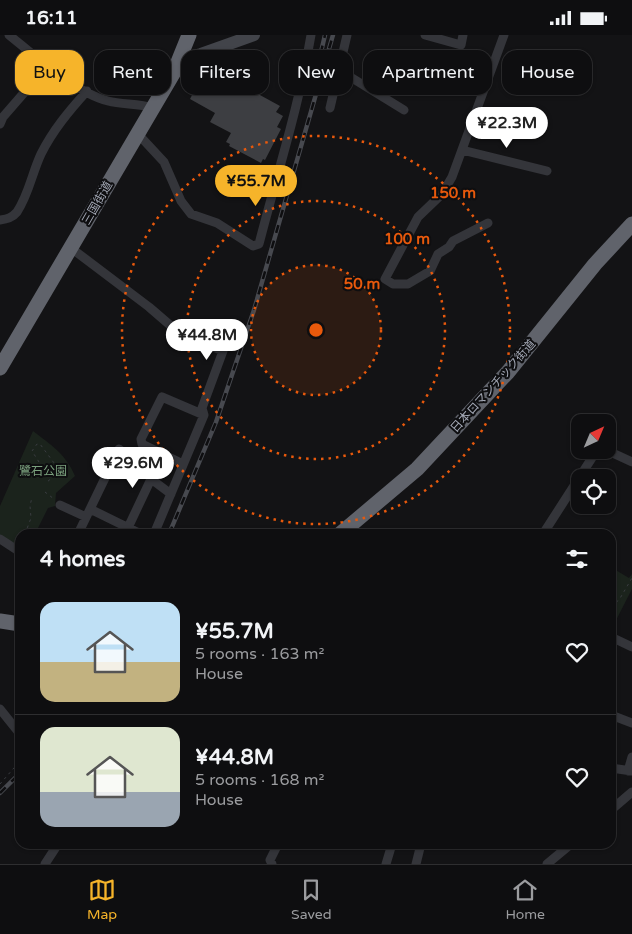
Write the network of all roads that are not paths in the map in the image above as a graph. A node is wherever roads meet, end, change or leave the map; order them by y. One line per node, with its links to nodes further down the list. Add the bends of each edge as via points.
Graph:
1 (9, 35): 9 (street)
2 (189, 35): 11 (highway, 三国街道)
3 (254, 35): 11 (street)
4 (311, 35): 21 (street, via 259,244 253,247 218,223 191,215 181,201 164,161)
5 (348, 35): 10 (street)
6 (426, 35): 7 (street, via 461,45)
7 (463, 35)
8 (504, 35): 22 (street)
9 (28, 50)
10 (344, 50)
11 (180, 59): 17 (highway, 三国街道)
12 (353, 79): 19 (street)
13 (84, 89): 14 (street)
14 (87, 91): 17 (street, via 107,101); 24 (street, via 65,115 42,152 27,193 16,212 8,219)
15 (22, 95): 20 (street)
16 (333, 95): 18 (street)
17 (153, 108): 21 (highway, 三国街道)
18 (330, 108)
19 (404, 110)
20 (0, 125)
21 (138, 134): 27 (highway, 三国街道)
22 (462, 150): 23 (street); 25 (street, via 442,194 418,217 385,279 393,284 408,284 430,271 438,254 453,241)
23 (547, 171)
24 (0, 220)
25 (488, 223)
26 (632, 224): 42 (highway, 日本ロマンチック街道, via 508,372 436,449)
27 (71, 248): 28 (highway, 三国街道); 29 (street, via 178,332 223,351 202,408)
28 (0, 369)
29 (204, 415): 33 (street); 33 (street, via 162,397 141,439 142,444)
30 (616, 455): 32 (street)
31 (591, 459): 43 (street)
32 (632, 462)
33 (184, 464): 35 (street)
34 (151, 479): 35 (street); 37 (street, via 120,449); 40 (street)
35 (171, 494): 41 (street)
36 (60, 505): 37 (street)
37 (88, 513): 38 (street); 39 (street)
38 (80, 529)
39 (122, 529)
40 (127, 529)
41 (156, 529)
42 (346, 529)
43 (547, 529)
44 (0, 539): 45 (street)
45 (15, 550)
46 (0, 621): 47 (highway)
47 (15, 623)
48 (616, 639): 49 (street)
49 (632, 647)
50 (0, 709): 53 (street)
51 (616, 717): 52 (street)
52 (632, 723)
53 (15, 728)
54 (632, 757): 56 (street)
55 (616, 769): 56 (street)
56 (630, 771)
57 (632, 792): 58 (street)
58 (616, 806)
59 (55, 849): 65 (street)
60 (277, 849): 64 (street)
61 (390, 849): 66 (street)
62 (420, 849): 67 (street)
63 (565, 849): 68 (street)
64 (273, 863)
65 (45, 864)
66 (386, 864)
67 (416, 864)
68 (547, 864)

